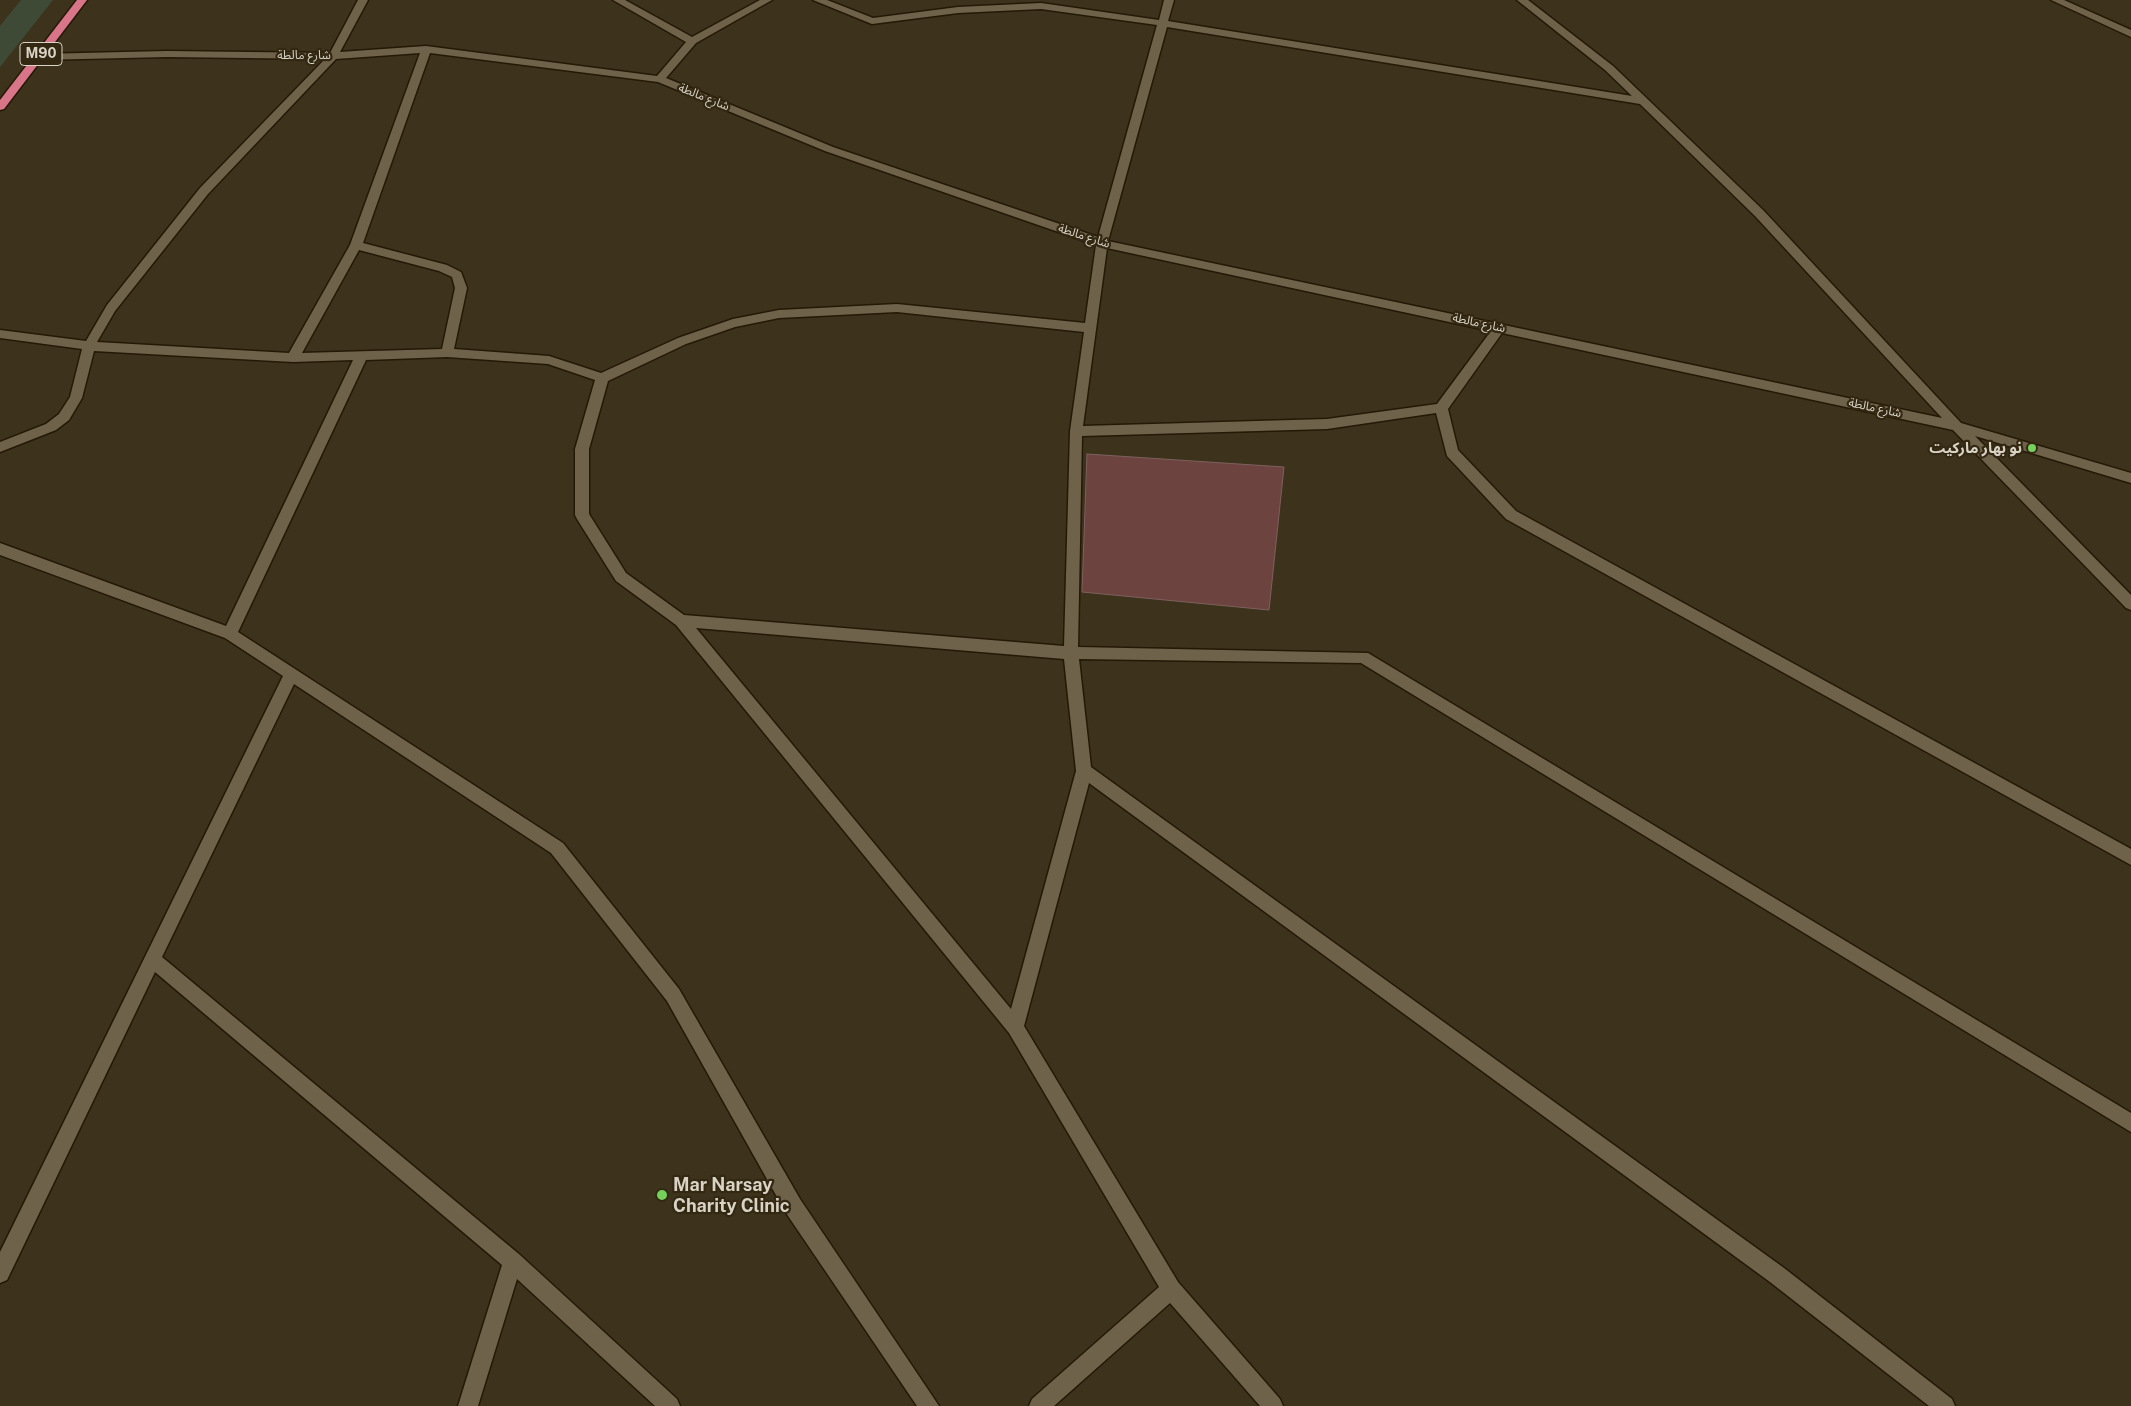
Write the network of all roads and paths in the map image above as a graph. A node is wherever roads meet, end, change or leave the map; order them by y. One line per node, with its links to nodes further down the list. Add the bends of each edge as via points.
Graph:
1 (82, 0): 14 (highway, M90)
2 (363, 0): 13 (street)
3 (618, 0): 11 (street)
4 (767, 0): 11 (street)
5 (818, 0): 9 (street, via 872,21 958,10 1041,6)
6 (1169, 0): 9 (street)
7 (1522, 0): 16 (street, via 1609,68)
8 (2056, 0): 10 (street)
9 (1162, 23): 16 (street); 18 (street)
10 (2131, 34)
11 (692, 41): 15 (street)
12 (426, 49): 13 (street, شارع مالطة); 15 (street, شارع مالطة); 19 (street)
13 (333, 56): 14 (street, شارع مالطة, via 167,54); 23 (street, via 204,191 111,308)
14 (39, 57): 17 (highway, M90)
15 (660, 79): 18 (street, شارع مالطة, via 829,149)
16 (1643, 101): 29 (street, via 1759,213)
17 (0, 107)
18 (1102, 243): 20 (street, شارع مالطة); 21 (street)
19 (356, 245): 24 (street, via 443,268 457,275 461,288); 26 (street)
20 (1500, 327): 28 (street); 29 (street, شارع مالطة)
21 (1092, 328): 27 (street, via 897,308 779,314 733,322 682,341); 30 (street)
22 (0, 334): 23 (street)
23 (89, 346): 26 (street); 31 (street, via 76,398 64,417 51,427)
24 (447, 353): 25 (street); 27 (street, via 550,360)
25 (362, 355): 26 (street); 36 (street)
26 (293, 358)
27 (602, 378): 35 (street, via 582,449 582,515 621,577)
28 (1441, 408): 30 (street, via 1327,424); 40 (street, via 1452,452 1511,514)
29 (1957, 426): 32 (street, شارع مالطة); 34 (street)
30 (1076, 431): 37 (street)
31 (0, 447)
32 (2131, 478)
33 (0, 549): 36 (street)
34 (2131, 604)
35 (680, 621): 37 (street); 42 (street)
36 (230, 634): 38 (street)
37 (1070, 653): 39 (street); 43 (street, via 1363,656)
38 (292, 673): 41 (street); 49 (street, via 557,848 673,995 793,1206)
39 (1084, 771): 42 (street); 52 (street, via 1777,1275)
40 (2131, 857)
41 (152, 960): 44 (street); 45 (street)
42 (1015, 1027): 46 (street)
43 (2131, 1123)
44 (513, 1262): 47 (street); 48 (street)
45 (0, 1274)
46 (1171, 1289): 50 (street); 51 (street)
47 (468, 1406)
48 (670, 1406)
49 (929, 1406)
50 (1039, 1406)
51 (1273, 1406)
52 (1945, 1406)

